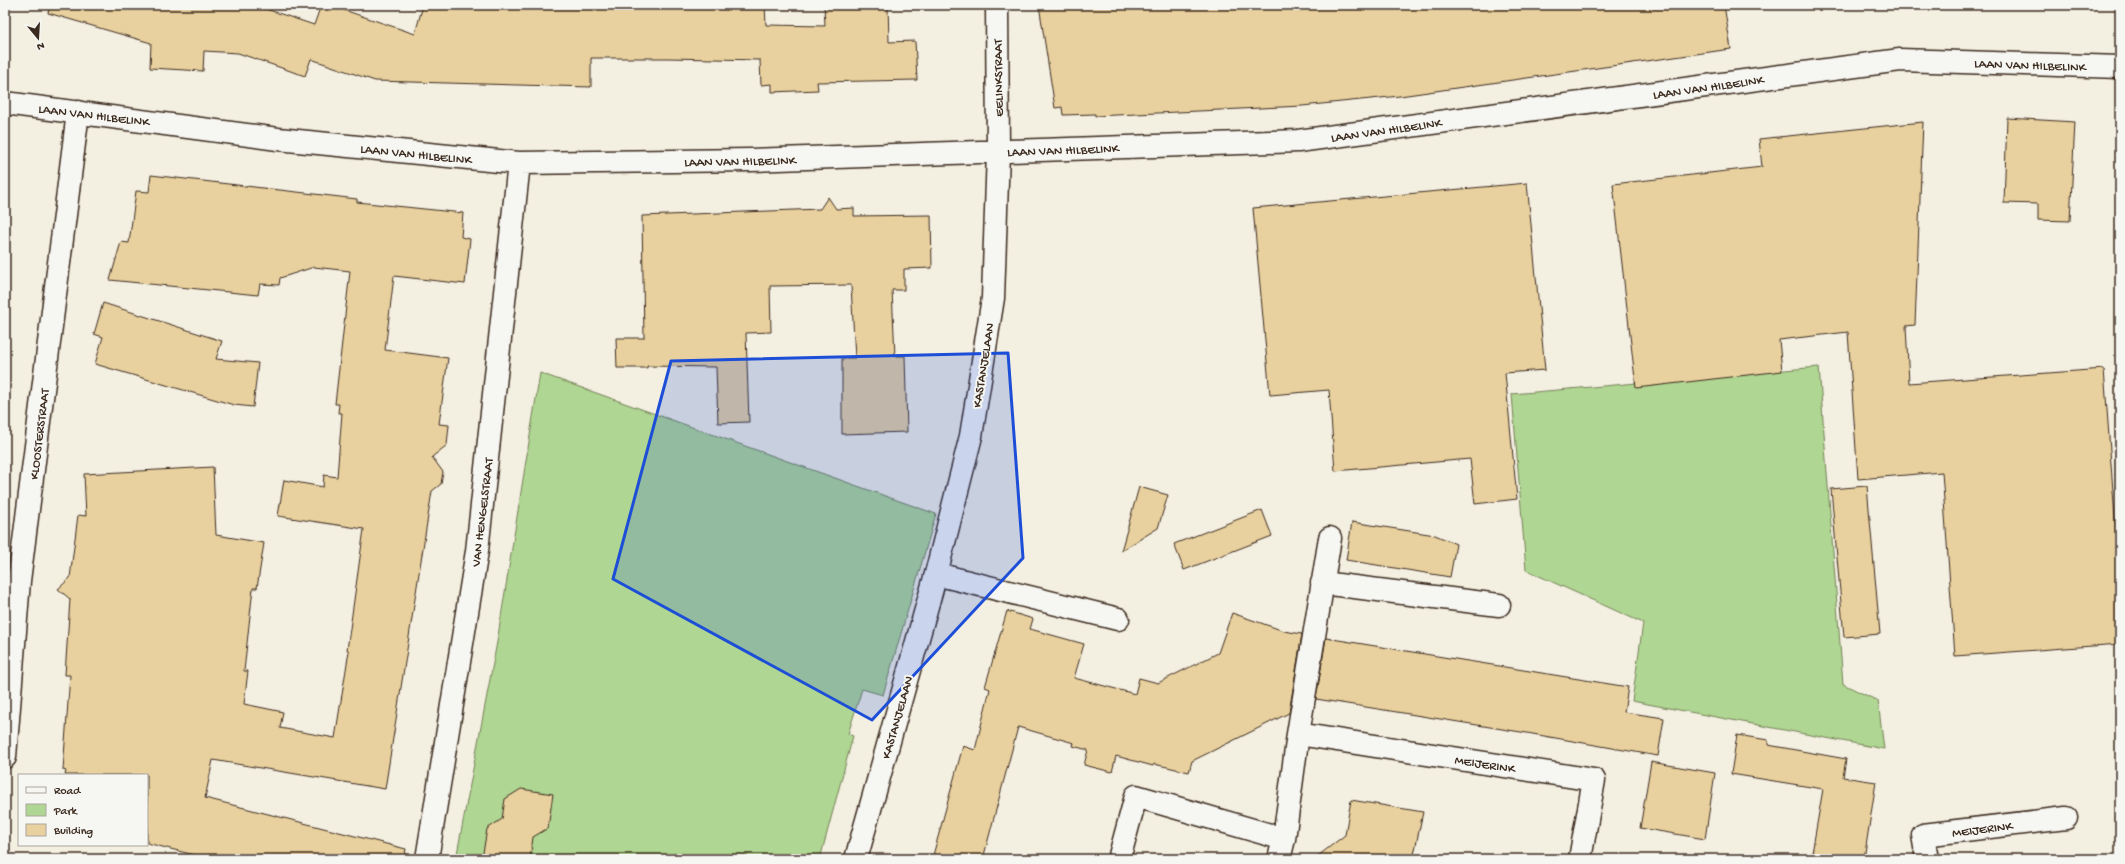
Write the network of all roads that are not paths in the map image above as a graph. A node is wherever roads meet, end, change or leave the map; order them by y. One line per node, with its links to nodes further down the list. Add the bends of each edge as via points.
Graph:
1 (996, 5): 5 (street, EELINKSTRAAT)
2 (2120, 67): 5 (street, LAAN VAN HILBELINK, via 1900,60 1298,141)
3 (5, 102): 4 (street, LAAN VAN HILBELINK)
4 (78, 112): 6 (street, LAAN VAN HILBELINK, via 278,139); 13 (street, KLOOSTERSTRAAT, via 19,581)
5 (998, 152): 6 (street, LAAN VAN HILBELINK, via 751,160); 8 (street, KASTANJELAAN, via 993,298 971,436)
6 (519, 163): 16 (street, VAN HENGELSTRAAT, via 477,551)
7 (1330, 538): 9 (street)
8 (936, 574): 11 (street); 17 (street, KASTANJELAAN)
9 (1322, 583): 10 (street); 12 (street)
10 (1499, 605)
11 (1118, 619)
12 (1298, 734): 15 (street); 19 (street, MEIJERINK, via 1594,780)
13 (5, 757)
14 (2066, 818): 20 (street, MEIJERINK, via 1923,835)
15 (1282, 849): 18 (street, via 1136,796)
16 (427, 859)
17 (856, 859)
18 (1120, 859)
19 (1580, 859)
20 (1927, 859)

